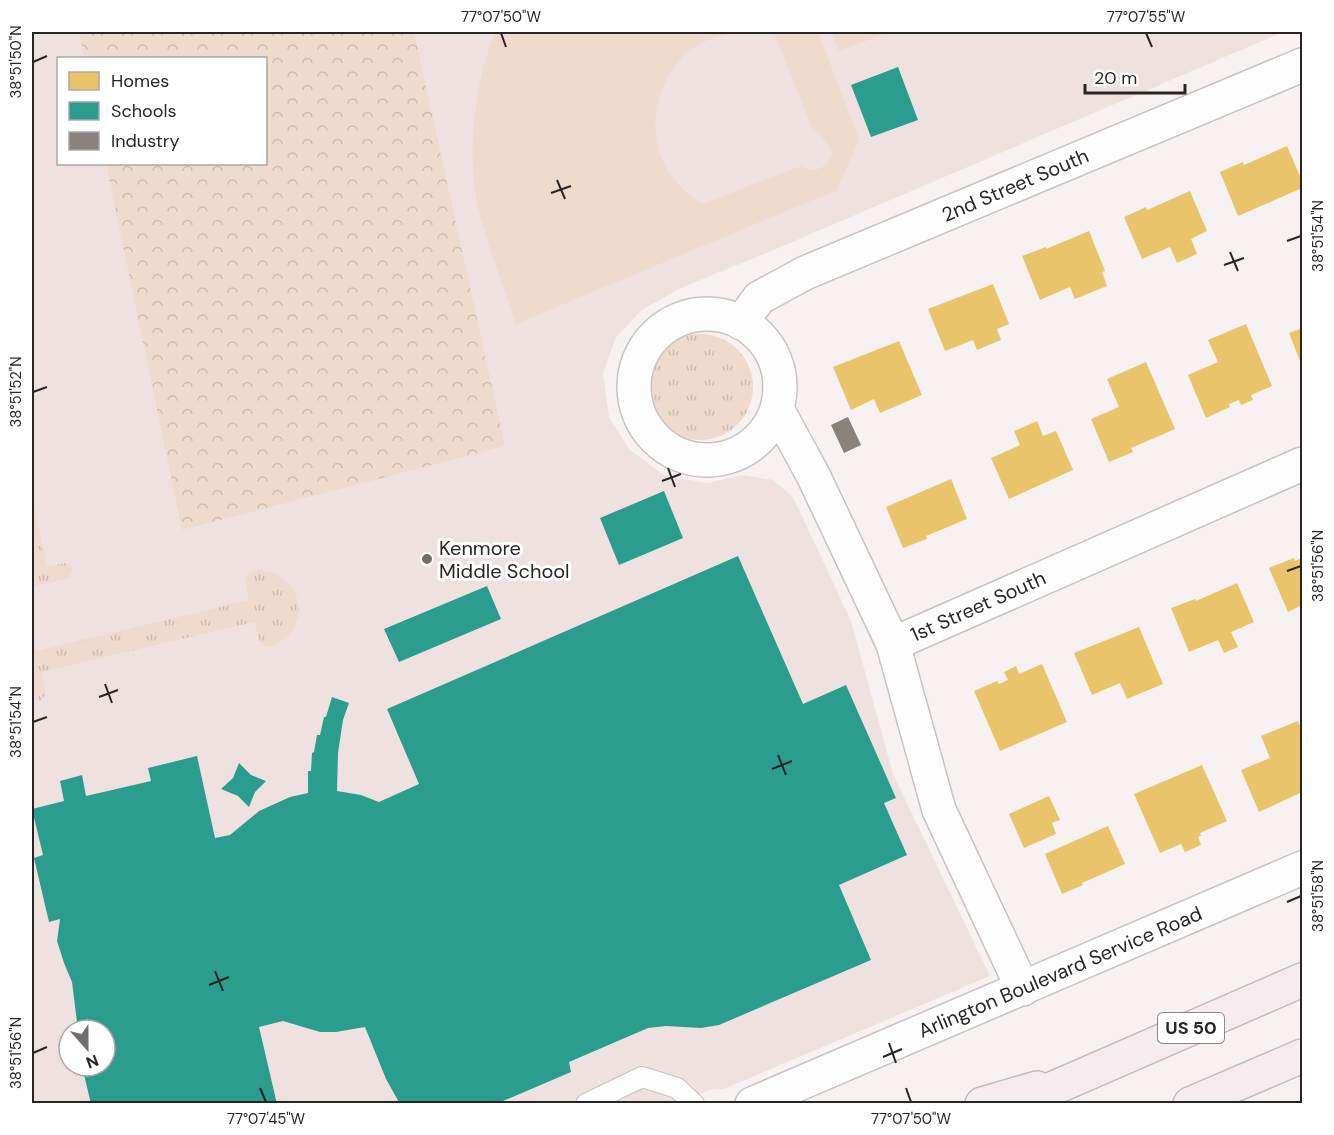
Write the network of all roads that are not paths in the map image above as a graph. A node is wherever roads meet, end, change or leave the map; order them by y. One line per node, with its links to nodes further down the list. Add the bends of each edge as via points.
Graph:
1 (1302, 65): 2 (street, 2nd Street South, via 805,273 759,298)
2 (741, 323): 3 (street, via 768,346 779,369); 3 (street, via 713,314 687,317 659,332 637,365 633,390 637,408 648,431 667,448 690,458 718,460 742,451 764,433)
3 (777, 409): 5 (street, via 813,475)
4 (1302, 464): 5 (street, 1st Street South)
5 (893, 644): 8 (street, 1st Street South, via 939,810)
6 (1302, 868): 8 (street, Arlington Boulevard Service Road)
7 (1302, 980): 10 (highway, US 50)
8 (1023, 989): 13 (street, Arlington Boulevard Service Road)
9 (1302, 1056): 16 (highway)
10 (1079, 1076): 14 (highway); 15 (highway, US 50)
11 (586, 1104): 12 (lane, via 642,1077 677,1088)
12 (694, 1104)
13 (752, 1104)
14 (982, 1104)
15 (1017, 1104)
16 (1190, 1104)

